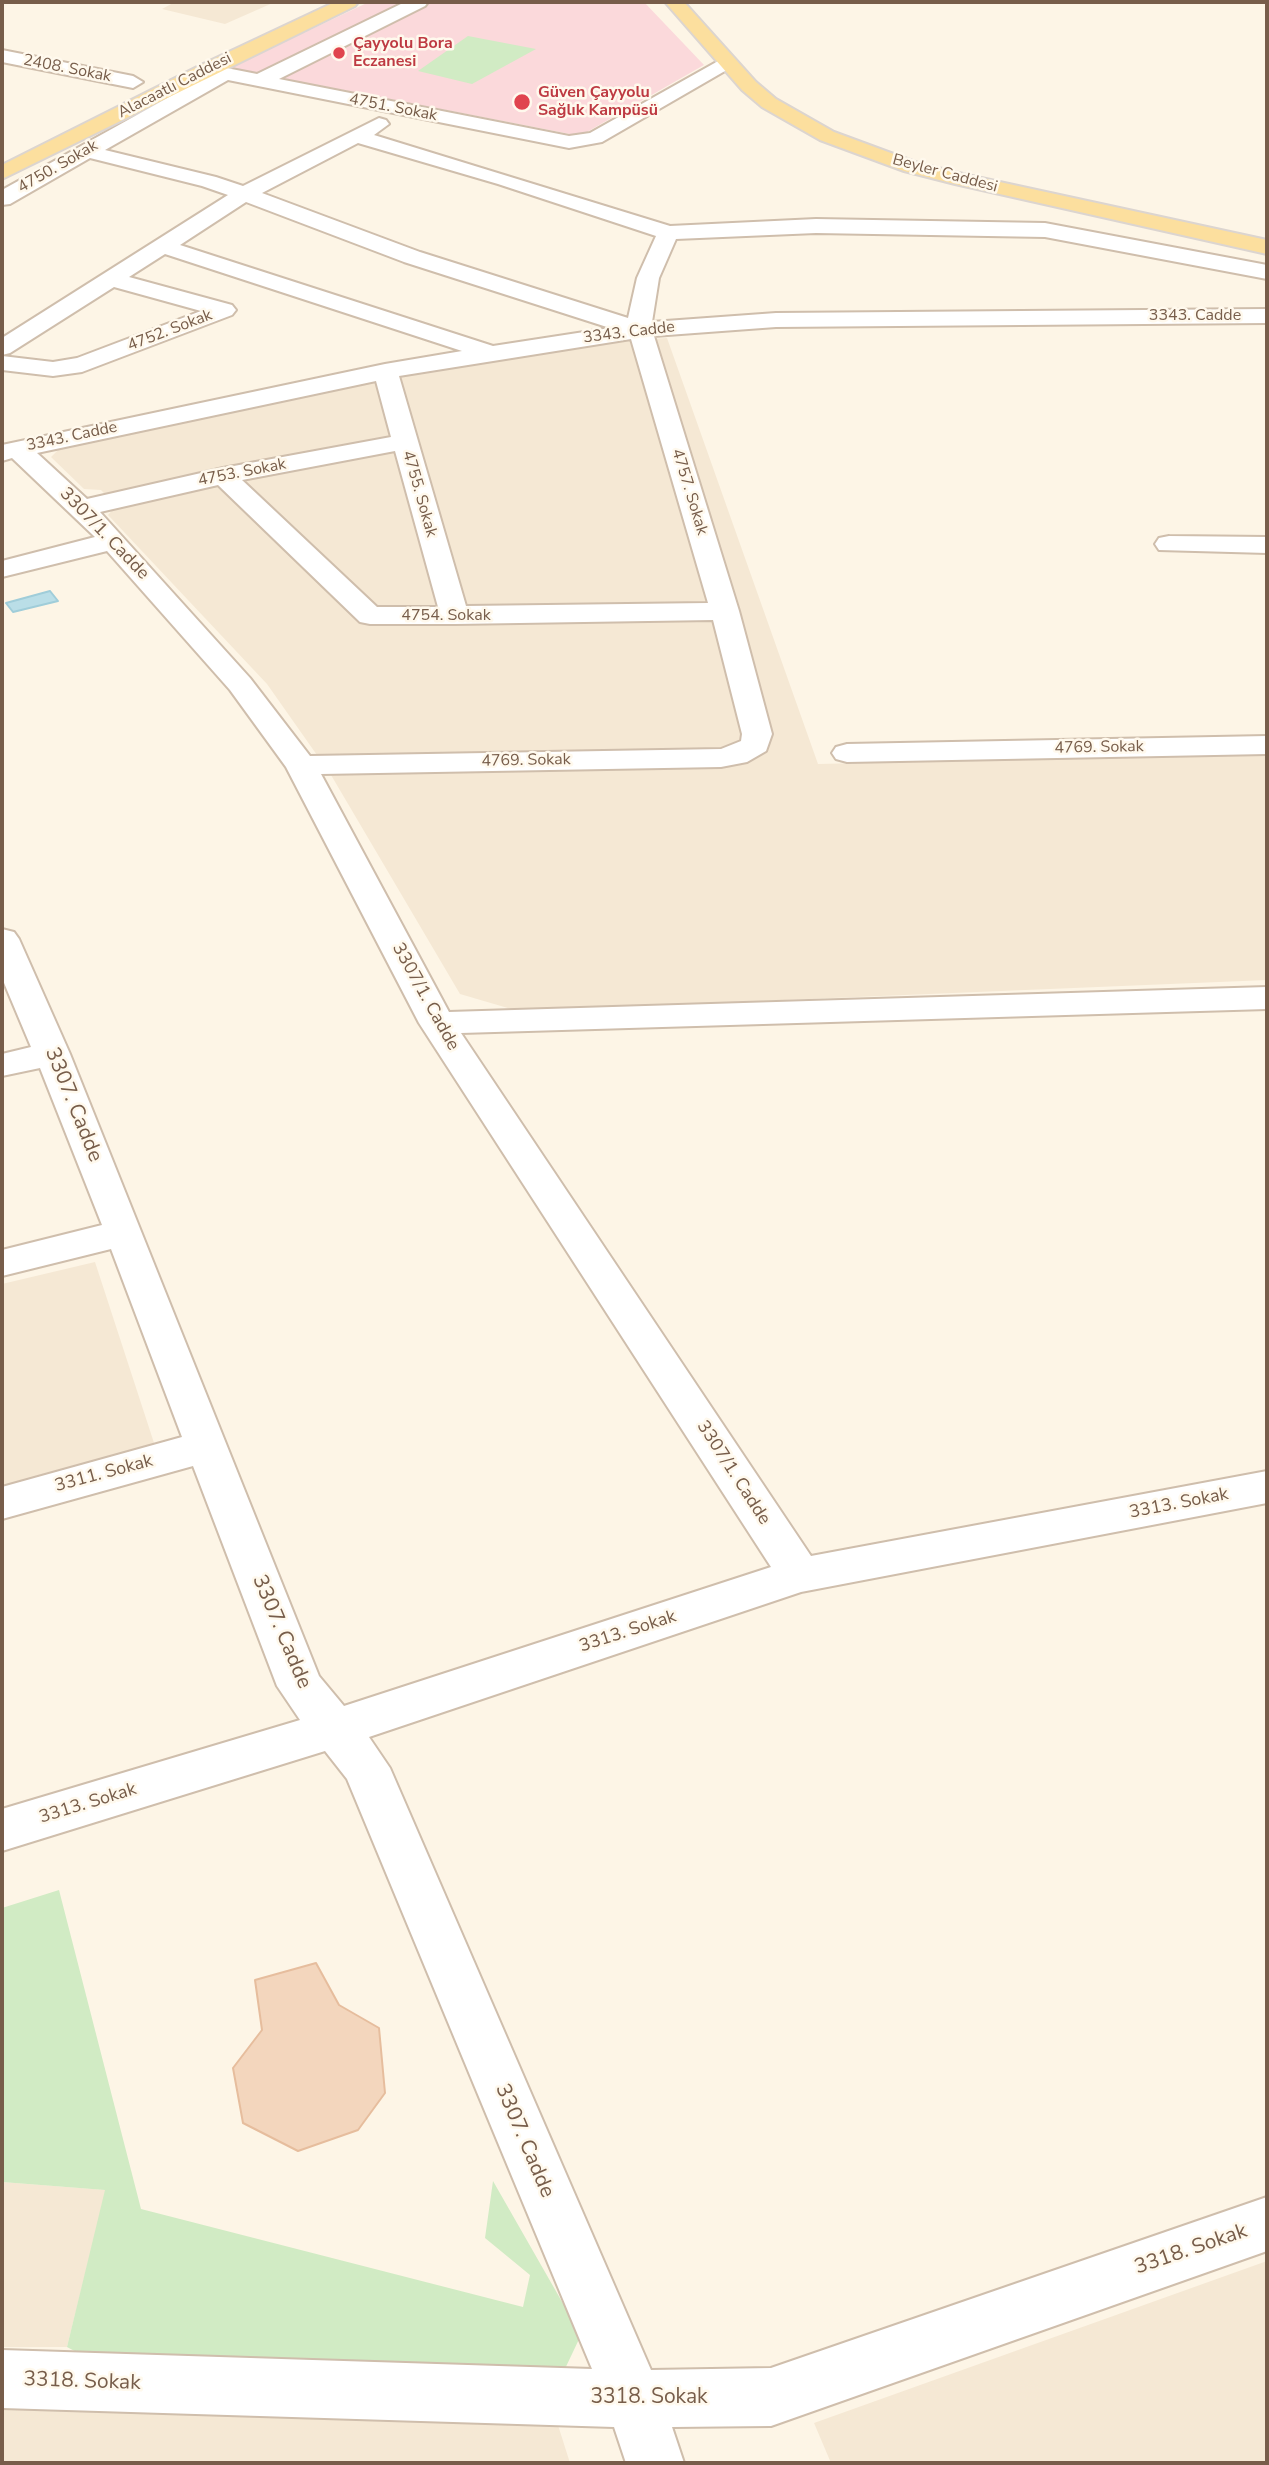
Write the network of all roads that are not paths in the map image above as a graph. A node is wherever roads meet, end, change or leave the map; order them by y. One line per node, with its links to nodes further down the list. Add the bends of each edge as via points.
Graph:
1 (349, 2): 7 (main road, Alacaatlı Caddesi)
2 (419, 2): 9 (street)
3 (674, 2): 6 (main road, Beyler Caddesi)
4 (697, 2): 18 (main road, Beyler Caddesi, via 759,70 801,105 848,130 970,169)
5 (2, 56): 8 (street, 2408. Sokak)
6 (727, 64): 11 (street, 4751. Sokak, via 580,142 559,142); 20 (main road, Beyler Caddesi, via 769,103 866,152 962,180)
7 (215, 72): 9 (street, 4751. Sokak); 13 (street, 4750. Sokak); 14 (main road, Alacaatlı Caddesi)
8 (139, 79): 10 (main road, Alacaatlı Caddesi)
9 (259, 81): 11 (street, 4751. Sokak)
10 (109, 93)
11 (405, 110): 12 (street)
12 (356, 136): 15 (street); 17 (street)
13 (86, 151): 15 (street, via 209,181); 16 (street, 4750. Sokak)
14 (2, 173)
15 (243, 195): 19 (street); 24 (street, via 412,257)
16 (2, 199)
17 (668, 233): 21 (street, via 816,226 1045,230); 24 (street, 4757. Sokak, via 648,278)
18 (1267, 235)
19 (161, 246): 22 (street); 26 (street)
20 (1267, 247)
21 (1267, 272)
22 (111, 279): 25 (street); 27 (street, 4752. Sokak, via 224,310 82,365 53,369)
23 (1267, 316): 24 (street, 3343. Cadde, via 776,320)
24 (640, 330): 26 (street, 3343. Cadde); 37 (street, 4757. Sokak)
25 (2, 348)
26 (490, 352): 28 (street, 3343. Cadde)
27 (2, 363)
28 (385, 371): 29 (street, 4755. Sokak); 30 (street, 3343. Cadde)
29 (404, 442): 31 (street, 4753. Sokak); 38 (street, 4755. Sokak)
30 (9, 451): 32 (street, 3307/1. Cadde)
31 (223, 476): 32 (street, 4753. Sokak); 38 (street, 4754. Sokak, via 370,616)
32 (82, 508): 33 (street, 3307/1. Cadde)
33 (113, 541): 36 (street); 42 (street, 3307/1. Cadde, via 240,684)
34 (1169, 544): 35 (street)
35 (1267, 545)
36 (2, 569)
37 (724, 611): 38 (street, 4754. Sokak); 40 (street, 4757. Sokak, via 757,734)
38 (455, 616)
39 (1267, 745): 41 (street, 4769. Sokak)
40 (749, 751): 42 (street, 4769. Sokak, via 721,758)
41 (847, 753)
42 (301, 765): 45 (street, 3307/1. Cadde)
43 (2, 939): 46 (street, 3307. Cadde)
44 (1267, 998): 45 (street)
45 (437, 1023): 53 (street, 3307/1. Cadde)
46 (52, 1054): 47 (street); 48 (street, 3307. Cadde)
47 (2, 1065)
48 (124, 1233): 49 (street); 50 (street, 3307. Cadde)
49 (2, 1263)
50 (207, 1446): 52 (street, 3311. Sokak); 54 (street, 3307. Cadde, via 300,1686)
51 (1267, 1488): 53 (street, 3313. Sokak)
52 (2, 1503)
53 (800, 1575): 54 (street, 3313. Sokak)
54 (334, 1729): 55 (street, 3313. Sokak); 58 (street, 3307. Cadde, via 366,1768)
55 (2, 1830)
56 (1267, 2224): 58 (street, 3318. Sokak, via 771,2398)
57 (2, 2379): 58 (street, 3318. Sokak)
58 (634, 2399): 59 (street, 3307. Cadde)
59 (655, 2463)

